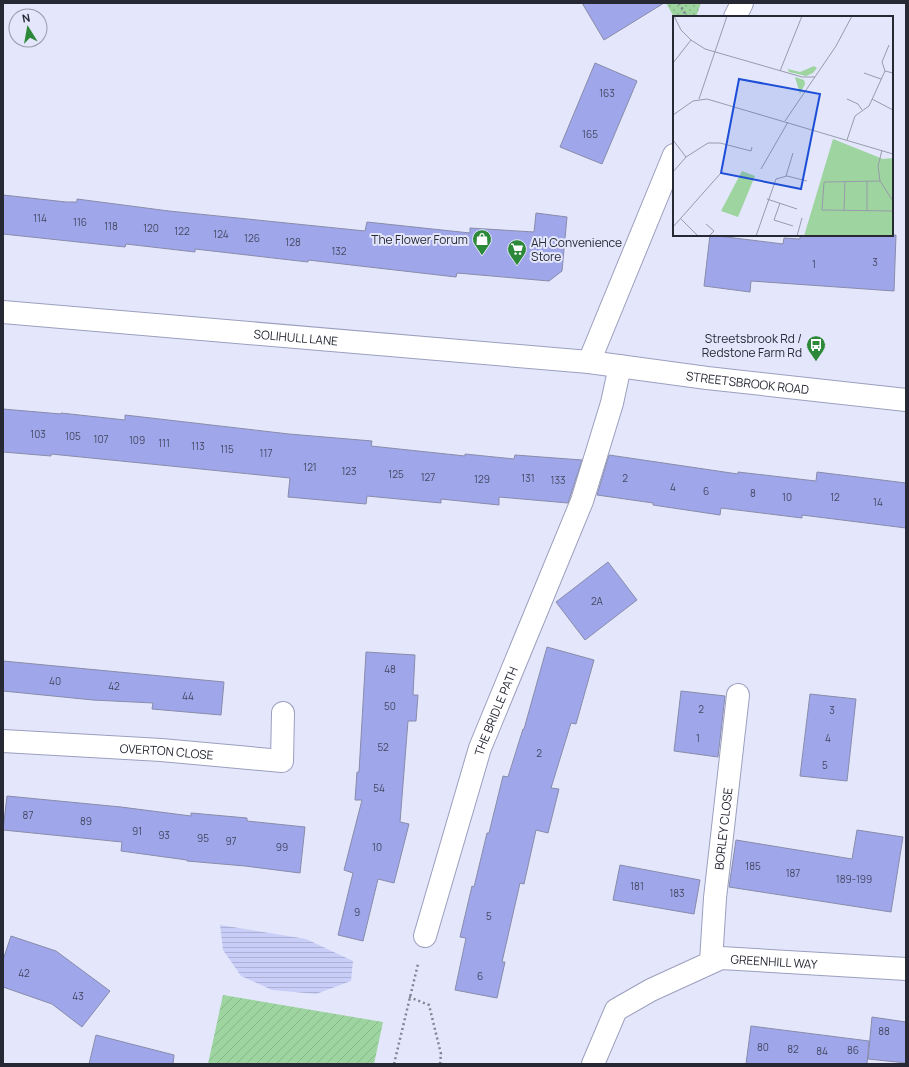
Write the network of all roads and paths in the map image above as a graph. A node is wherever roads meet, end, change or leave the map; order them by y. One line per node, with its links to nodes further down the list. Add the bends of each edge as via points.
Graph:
1 (679, 3): 3 (path)
2 (742, 3): 4 (street)
3 (686, 16)
4 (736, 16)
5 (673, 157): 7 (street)
6 (3, 312): 7 (street, SOLIHULL LANE)
7 (589, 362): 8 (street, STREETSBROOK ROAD)
8 (620, 366): 9 (street, STREETSBROOK ROAD); 13 (street, THE BRIDLE PATH, via 612,402 582,501 480,748)
9 (906, 400)
10 (738, 695): 14 (street, BORLEY CLOSE, via 715,898)
11 (283, 713): 12 (street, OVERTON CLOSE, via 282,761 161,750)
12 (3, 741)
13 (425, 936): 16 (path)
14 (711, 962): 15 (street, GREENHILL WAY, via 721,958); 19 (street, GREENHILL WAY, via 651,990 616,1010)
15 (906, 969)
16 (409, 997): 17 (path); 18 (path, via 429,1005 441,1054)
17 (394, 1064)
18 (440, 1064)
19 (593, 1064)

